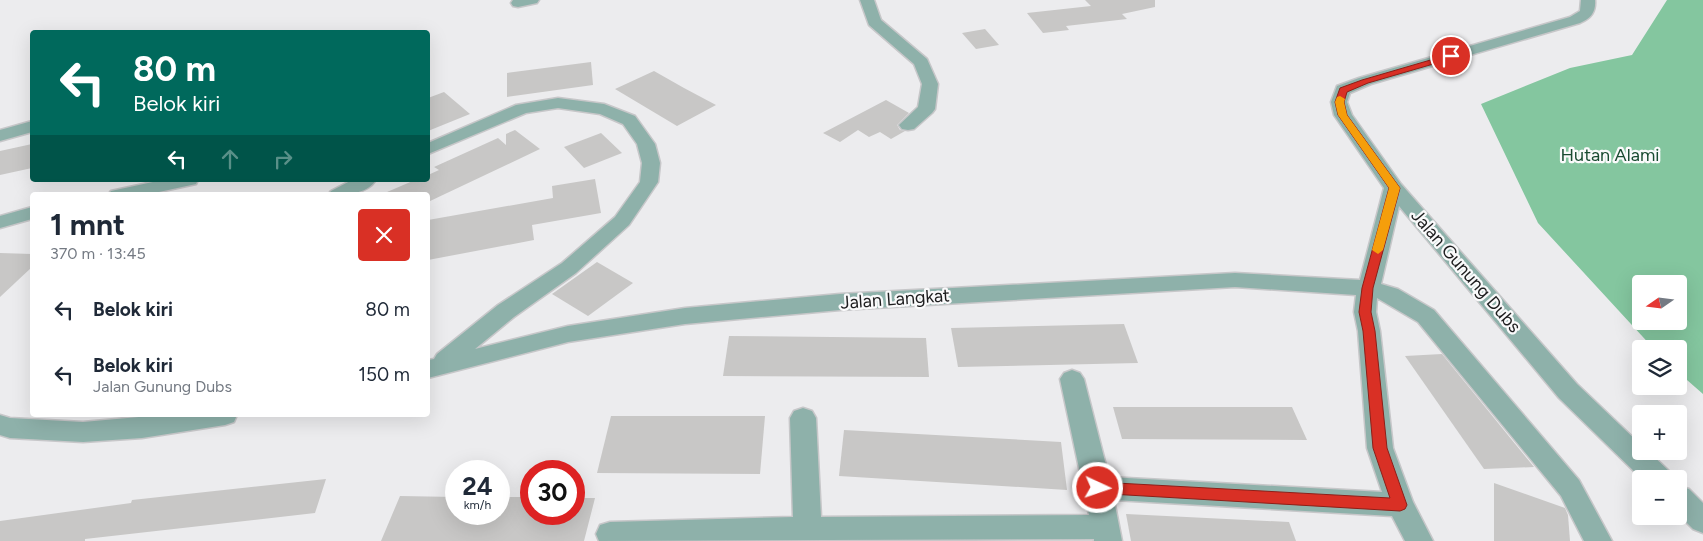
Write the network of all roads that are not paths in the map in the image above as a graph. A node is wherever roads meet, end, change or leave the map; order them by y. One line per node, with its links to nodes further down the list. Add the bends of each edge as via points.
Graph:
1 (867, 0): 3 (street, via 874,22 920,62 930,84 926,109)
2 (1588, 0): 9 (street, Jalan Gunung Dubs, via 1585,15 1575,20 1344,90 1339,102 1343,115)
3 (908, 125)
4 (30, 127): 5 (street)
5 (0, 136)
6 (430, 148): 15 (street, via 522,109 558,103 604,109 629,120 646,144 652,163 649,182 622,221 569,268)
7 (180, 182): 10 (street)
8 (363, 182): 11 (street)
9 (1394, 188): 14 (street); 20 (street, Jalan Gunung Dubs, via 1568,391)
10 (132, 192)
11 (344, 192)
12 (30, 214): 13 (street)
13 (3, 221)
14 (1368, 288): 15 (street, Jalan Langkat, via 1235,280 840,302 684,316 568,334); 22 (street, via 1365,312 1380,448); 29 (street, Jalan Langkat, via 1390,294 1426,316 1570,488)
15 (433, 367)
16 (1072, 379): 21 (street)
17 (211, 417): 19 (street, via 142,428 83,432)
18 (803, 418): 27 (street)
19 (0, 425)
20 (1651, 470)
21 (1098, 488): 22 (street); 26 (street)
22 (1400, 505): 28 (street)
23 (1687, 505): 24 (street)
24 (1703, 521)
25 (610, 534): 27 (street)
26 (1106, 534): 27 (street)
27 (809, 535)
28 (1420, 541)
29 (1598, 541)

